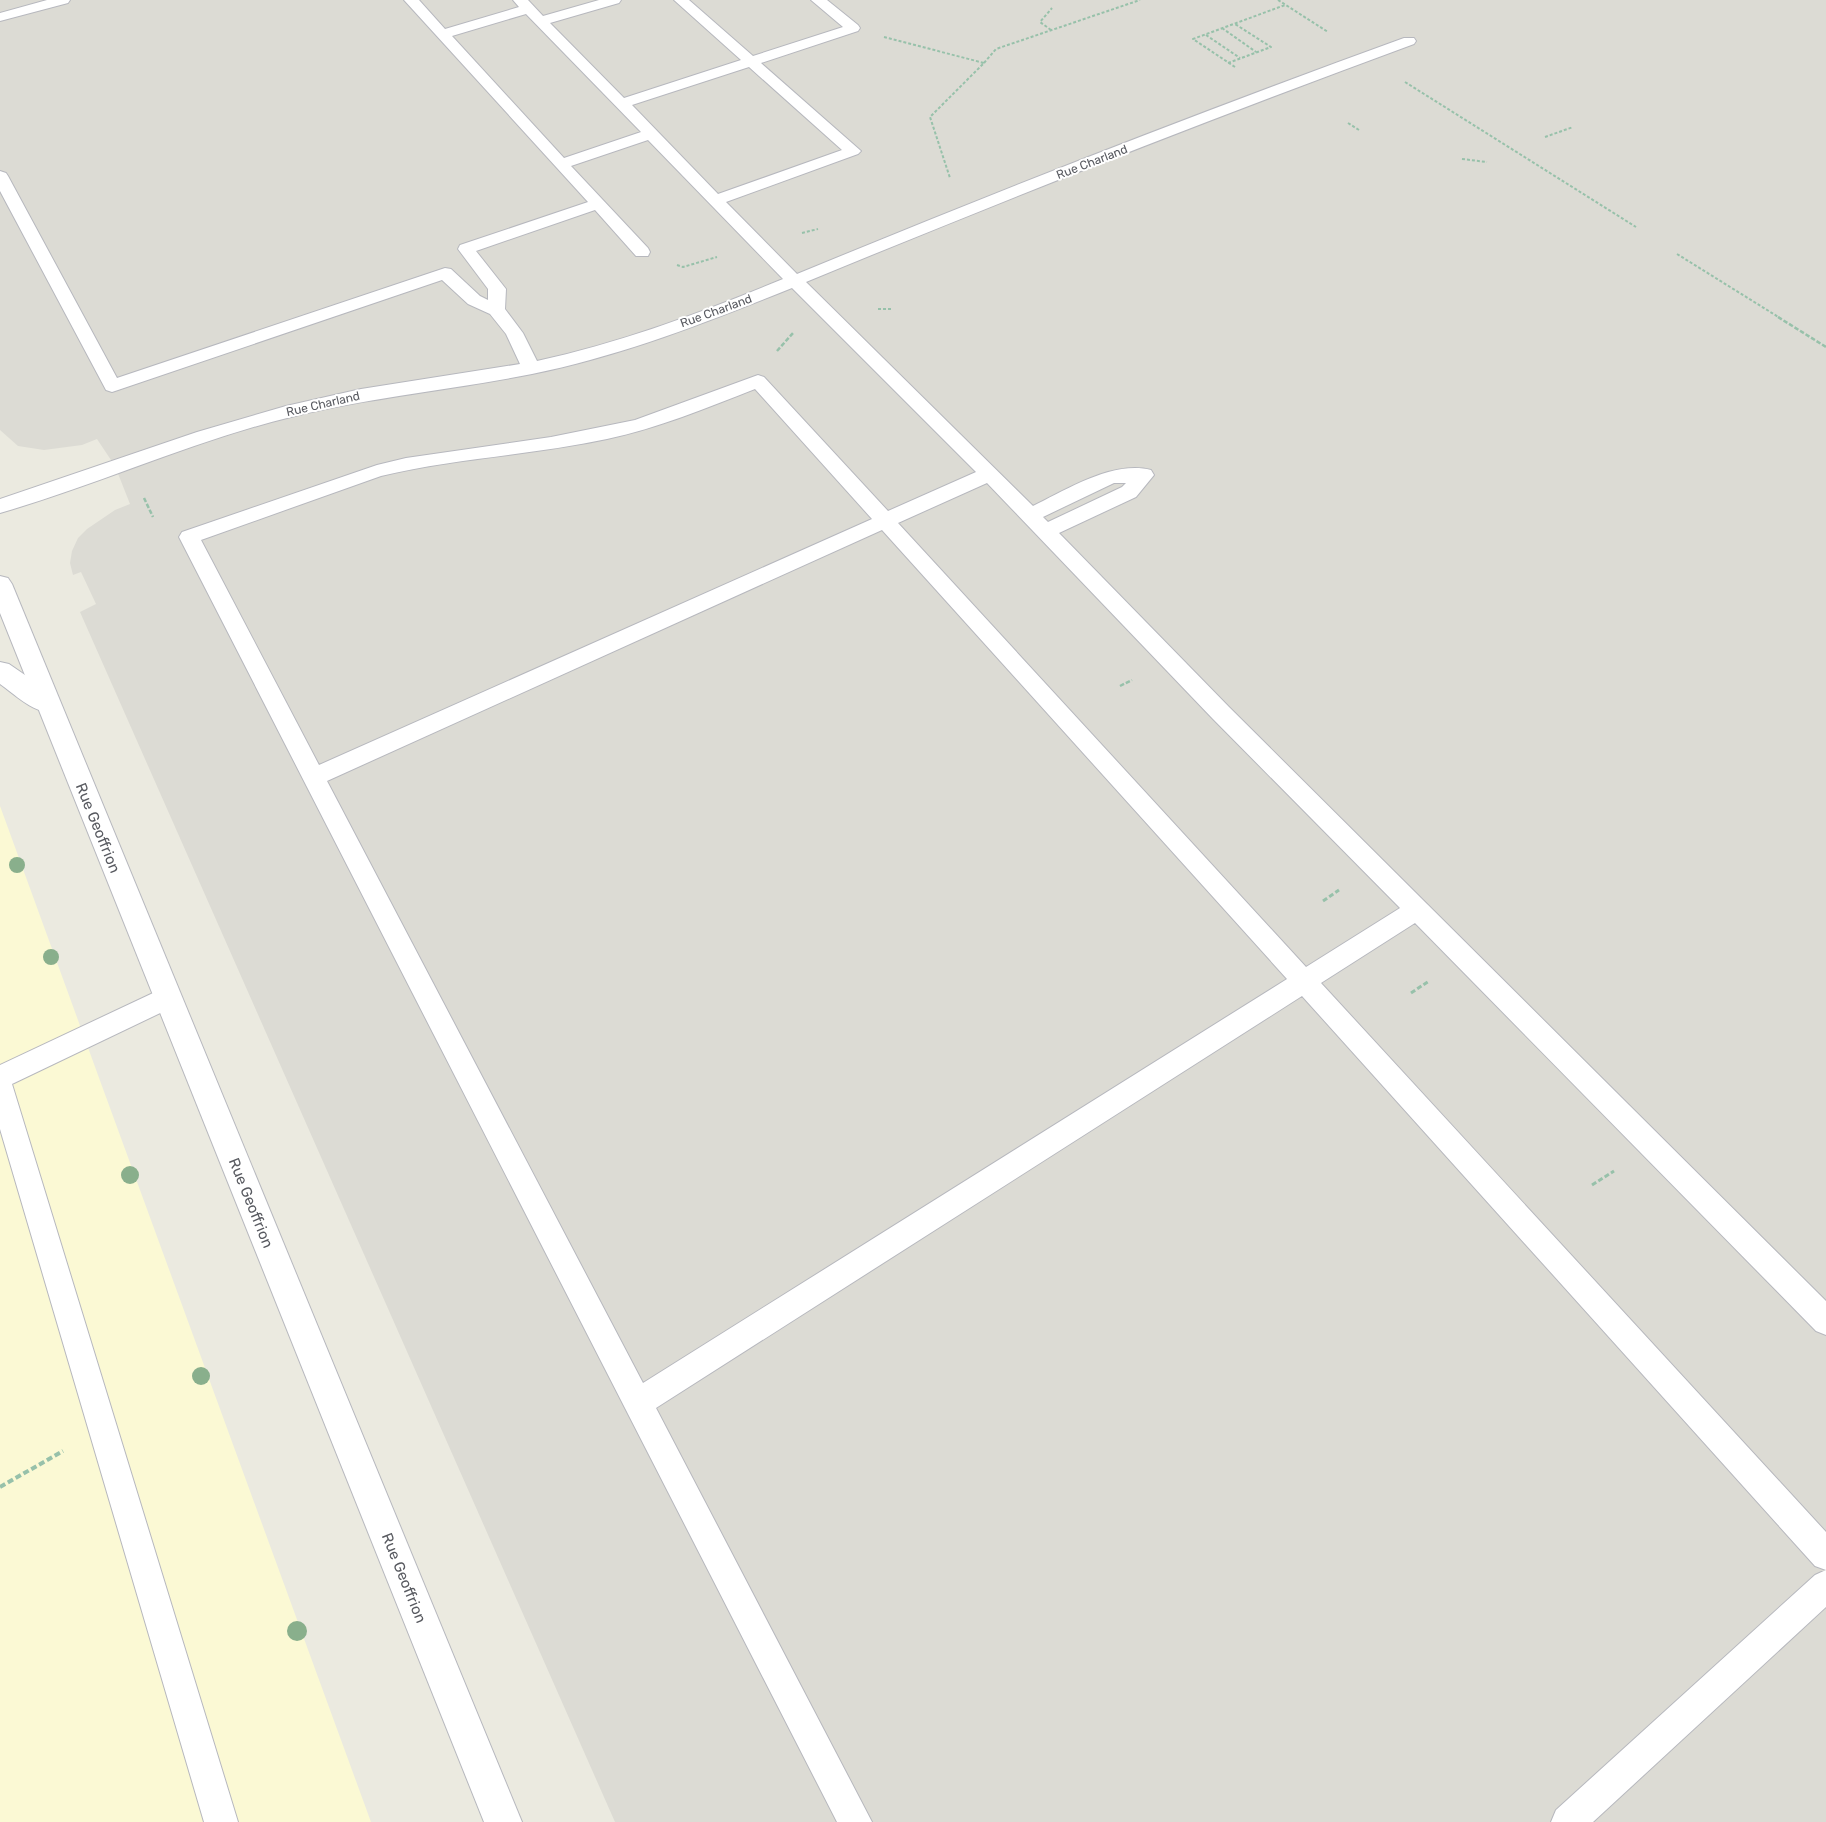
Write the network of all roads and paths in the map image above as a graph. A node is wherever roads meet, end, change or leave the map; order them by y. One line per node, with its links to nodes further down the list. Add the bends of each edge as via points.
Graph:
1 (63, 0): 11 (lane)
2 (411, 0): 17 (lane)
3 (614, 0): 12 (lane)
4 (681, 0): 23 (lane)
5 (818, 0): 23 (lane, via 854,28)
6 (1140, 0): 15 (path)
7 (1278, 0): 9 (path)
8 (524, 4): 12 (lane); 17 (lane)
9 (1285, 5): 13 (path); 16 (path)
10 (1052, 8): 15 (path, via 1040,22)
11 (0, 16)
12 (541, 21): 28 (lane)
13 (1235, 24): 14 (path); 21 (path, via 1271,47)
14 (1222, 28): 18 (path); 21 (path)
15 (1052, 30): 24 (path, via 996,48)
16 (1329, 32)
17 (442, 34): 36 (lane)
18 (1205, 34): 22 (path); 25 (path, via 1193,39)
19 (881, 36): 24 (path)
20 (1409, 41): 48 (lane, Rue Charland, via 945,219)
21 (1257, 52): 22 (path)
22 (1241, 58): 25 (path)
23 (751, 62): 28 (lane); 39 (lane, via 853,151)
24 (984, 63): 38 (path, via 930,117)
25 (1228, 63): 26 (path)
26 (1235, 68)
27 (1405, 82): 42 (path)
28 (622, 104): 32 (lane)
29 (1348, 124): 31 (path)
30 (1573, 127): 33 (path)
31 (1359, 130)
32 (651, 134): 36 (lane); 39 (lane)
33 (1545, 137)
34 (1462, 159): 35 (path)
35 (1487, 162)
36 (561, 164): 40 (lane)
37 (0, 176): 49 (lane, via 112,386 445,273 474,300)
38 (950, 178)
39 (716, 200): 48 (lane)
40 (598, 204): 44 (lane); 49 (lane, via 466,249 497,289)
41 (824, 227): 43 (path)
42 (1636, 227)
43 (802, 233)
44 (642, 252)
45 (1677, 254): 51 (path)
46 (718, 256): 47 (path)
47 (683, 267)
48 (795, 281): 53 (lane, Rue Charland, via 635,339); 54 (lane)
49 (496, 310): 53 (lane, via 514,333)
50 (798, 330): 52 (path)
51 (1826, 347)
52 (775, 353)
53 (531, 368): 55 (lane, Rue Charland, via 289,411 209,434)
54 (989, 474): 56 (lane); 57 (lane)
55 (0, 506)
56 (1030, 515): 58 (lane); 58 (lane, via 1110,477 1144,475 1129,492)
57 (886, 521): 64 (lane); 64 (lane, via 758,381 675,413 611,432 376,471 190,537); 69 (lane)
58 (1046, 531): 67 (lane, via 1221,713)
59 (0, 584): 63 (street, Rue Geoffrion)
60 (0, 671): 63 (street)
61 (1138, 677): 62 (path)
62 (1120, 686)
63 (48, 704): 71 (street, Rue Geoffrion)
64 (314, 777): 77 (lane)
65 (1341, 888): 66 (path)
66 (1323, 901)
67 (1418, 909): 69 (lane); 76 (lane)
68 (1431, 980): 70 (path)
69 (1304, 981): 77 (lane); 80 (lane)
70 (1411, 993)
71 (168, 997): 72 (lane); 83 (street, Rue Geoffrion)
72 (0, 1077)
73 (0, 1086): 78 (lane)
74 (1615, 1170): 75 (path)
75 (1592, 1185)
76 (1826, 1321)
77 (638, 1404): 84 (lane)
78 (103, 1428): 79 (path); 82 (lane)
79 (0, 1486)
80 (1826, 1555)
81 (1826, 1586): 85 (lane)
82 (221, 1822)
83 (503, 1822)
84 (855, 1822)
85 (1568, 1822)

